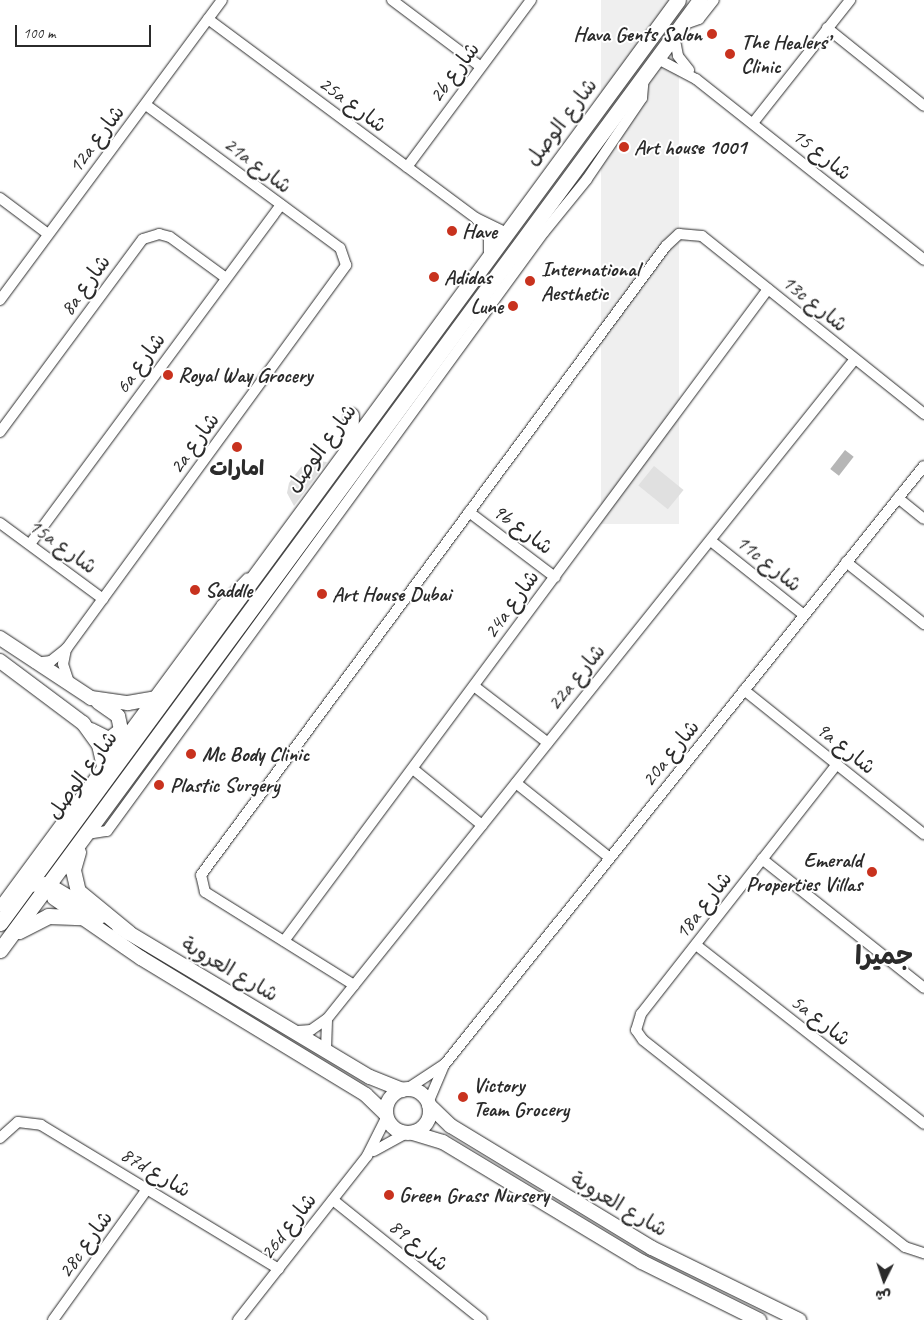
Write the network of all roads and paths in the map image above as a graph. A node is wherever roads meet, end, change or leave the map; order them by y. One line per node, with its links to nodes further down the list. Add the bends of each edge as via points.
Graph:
1 (222, 0): 9 (street, 12a شارع)
2 (392, 0): 13 (street)
3 (532, 0): 13 (street, 2b شارع)
4 (678, 0): 23 (main road, شارع الوصل)
5 (686, 0): 12 (main road, via 658,40)
6 (700, 0): 11 (main road, شارع الوصل)
7 (714, 0): 11 (street, شارع الوصل, via 699,18)
8 (850, 0): 10 (street)
9 (208, 19): 16 (street, 12a شارع); 19 (street, 25a شارع)
10 (828, 28): 17 (street); 18 (street)
11 (678, 30): 12 (main road, شارع الوصل); 15 (street, شارع 15, via 678,56)
12 (658, 59): 14 (main road, شارع الوصل); 15 (street, شارع 15)
13 (481, 67): 19 (street, 2b شارع)
14 (644, 76): 31 (main road, شارع الوصل); 40 (street, شارع الوصل, via 642,98 587,179)
15 (696, 79): 18 (street, شارع 15)
16 (145, 104): 21 (street, 21a شارع); 24 (street, 12a شارع)
17 (924, 106)
18 (753, 123): 27 (street, شارع 15)
19 (407, 167): 22 (street, 25a شارع)
20 (0, 198): 24 (street)
21 (281, 206): 26 (street, 21a شارع, via 340,248); 28 (street, 6a شارع)
22 (476, 218): 23 (street, 25a شارع); 25 (street, 25a شارع, via 489,237)
23 (507, 233): 25 (main road, شارع الوصل); 31 (main road, via 508,247 466,305)
24 (48, 234): 30 (street, 12a شارع)
25 (489, 257): 32 (main road, شارع الوصل)
26 (345, 259): 51 (street, 2a شارع, via 341,278)
27 (924, 260)
28 (226, 278): 37 (street, 8a شارع, via 170,238 158,234 143,239); 47 (street, 6a شارع)
29 (768, 289): 34 (street, 13c شارع); 43 (street, 13c شارع, via 702,236 679,234 666,246); 50 (street, 24a شارع)
30 (0, 300)
31 (459, 325): 41 (main road, شارع الوصل)
32 (436, 328): 33 (main road); 38 (main road, شارع الوصل)
33 (420, 330)
34 (855, 359): 35 (street, 13c شارع); 46 (street, 22a شارع)
35 (924, 414)
36 (351, 415): 38 (main road)
37 (0, 432)
38 (350, 444): 49 (main road, شارع الوصل)
39 (924, 466): 42 (street, 20a شارع)
40 (350, 495): 41 (main road); 71 (street, شارع الوصل, via 107,831)
41 (335, 496): 71 (main road, شارع الوصل)
42 (898, 498): 44 (street); 48 (street, 20a شارع)
43 (468, 512): 50 (street, 9b شارع); 80 (street, via 201,874 205,892)
44 (924, 519)
45 (0, 523): 47 (street, 15a شارع)
46 (711, 541): 52 (street, 11c شارع); 64 (street, 22a شارع)
47 (30, 544): 51 (street, 15a شارع)
48 (846, 562): 52 (street, 20a شارع); 53 (street)
49 (258, 569): 62 (street, via 227,599); 74 (main road, شارع الوصل)
50 (555, 577): 59 (street, 24a شارع)
51 (103, 599): 55 (street, 2a شارع)
52 (804, 615): 60 (street, 20a شارع)
53 (924, 624)
54 (0, 638): 57 (main road)
55 (66, 648): 57 (street, 2a شارع, via 51,661); 58 (street, via 63,664)
56 (0, 661): 63 (main road)
57 (34, 663): 58 (main road)
58 (70, 686): 61 (main road)
59 (474, 686): 64 (street); 67 (street, 24a شارع)
60 (744, 690): 65 (street, 9a شارع); 72 (street, 20a شارع)
61 (91, 698): 62 (main road, via 128,703); 63 (main road, via 118,716 121,730 114,738 104,739)
62 (156, 698): 66 (street)
63 (83, 723): 66 (main road, via 99,745)
64 (548, 743): 68 (street, 22a شارع)
65 (837, 764): 70 (street, 9a شارع); 73 (street, 18a شارع)
66 (104, 767): 75 (street)
67 (413, 769): 69 (street); 80 (street, 24a شارع)
68 (516, 783): 69 (street, 22a شارع); 72 (street)
69 (482, 825): 83 (street, 22a شارع)
70 (924, 834)
71 (85, 837): 74 (main road, شارع الوصل); 78 (main road, via 73,870 78,891)
72 (610, 858): 88 (street, 20a شارع)
73 (762, 859): 81 (street, 18a شارع); 84 (street)
74 (39, 884): 76 (main road, شارع العروبة); 77 (main road, شارع الوصل); 78 (main road, شارع العروبة); 79 (main road, شارع الوصل)
75 (0, 906)
76 (82, 917): 79 (main road, via 48,916); 91 (main road, شارع العروبة, via 366,1095)
77 (0, 923)
78 (128, 932): 86 (main road, شارع العروبة)
79 (11, 935): 82 (main road, شارع الوصل)
80 (284, 941): 83 (street)
81 (696, 945): 92 (street, 5a شارع); 98 (street, 18a شارع, via 636,1023 638,1035 905,1247)
82 (0, 950)
83 (354, 985): 85 (street, 22a شارع)
84 (924, 988)
85 (327, 1019): 86 (street, 22a شارع, via 311,1030); 87 (street)
86 (298, 1031): 87 (main road, شارع العروبة)
87 (326, 1049): 89 (main road, شارع العروبة, via 370,1077)
88 (445, 1064): 89 (street, 20a شارع); 90 (street, 20a شارع)
89 (405, 1089): 90 (main road, via 420,1093); 91 (main road, via 392,1096)
90 (429, 1104): 93 (main road, via 428,1119); 104 (main road, شارع العروبة, via 450,1126 652,1248)
91 (386, 1116): 93 (main road, via 394,1129); 95 (street, 26d شارع)
92 (924, 1124)
93 (410, 1133): 95 (street, 26d شارع); 103 (main road, شارع العروبة, via 443,1142 642,1262)
94 (0, 1138): 96 (street, 87d شارع, via 11,1126 26,1121 40,1125)
95 (367, 1156): 97 (street, 26d شارع)
96 (147, 1189): 99 (street, 87d شارع); 101 (street, 28c شارع)
97 (333, 1200): 99 (street, 26d شارع); 102 (street, شارع 89)
98 (924, 1253)
99 (279, 1268): 100 (street, 26d شارع)
100 (242, 1319)
101 (54, 1320)
102 (482, 1320)
103 (759, 1320)
104 (799, 1320)

